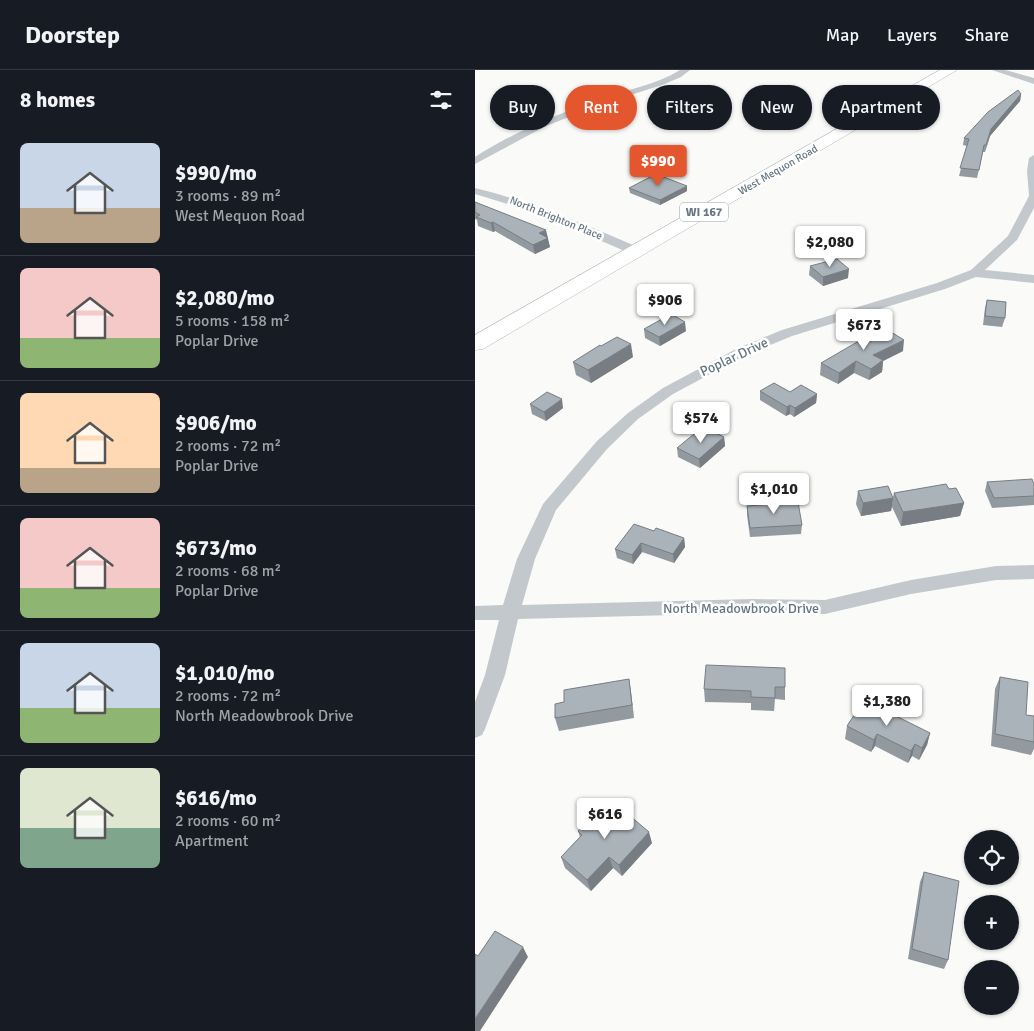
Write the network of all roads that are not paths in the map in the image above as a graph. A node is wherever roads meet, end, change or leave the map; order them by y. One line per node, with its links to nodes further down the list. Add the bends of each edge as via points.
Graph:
1 (686, 70): 6 (street, via 654,85 564,115 518,135)
2 (950, 70): 9 (main road, West Mequon Road / WI 167)
3 (996, 70): 4 (street)
4 (1034, 81)
5 (1034, 158): 8 (street, Poplar Drive)
6 (475, 161)
7 (475, 191): 9 (street, North Brighton Place, via 532,206)
8 (1034, 196): 10 (street, Poplar Drive, via 1013,238)
9 (636, 251): 12 (main road, West Mequon Road / WI 167)
10 (975, 273): 11 (street); 14 (street, Poplar Drive, via 787,333 741,352 668,391 633,416 602,445 549,508 526,559)
11 (1034, 279)
12 (475, 344)
13 (1034, 572): 14 (street, North Meadowbrook Drive, via 996,573 825,607)
14 (511, 612): 15 (street, North Meadowbrook Drive); 16 (street, Poplar Drive, via 495,675)
15 (475, 613)
16 (475, 729)

